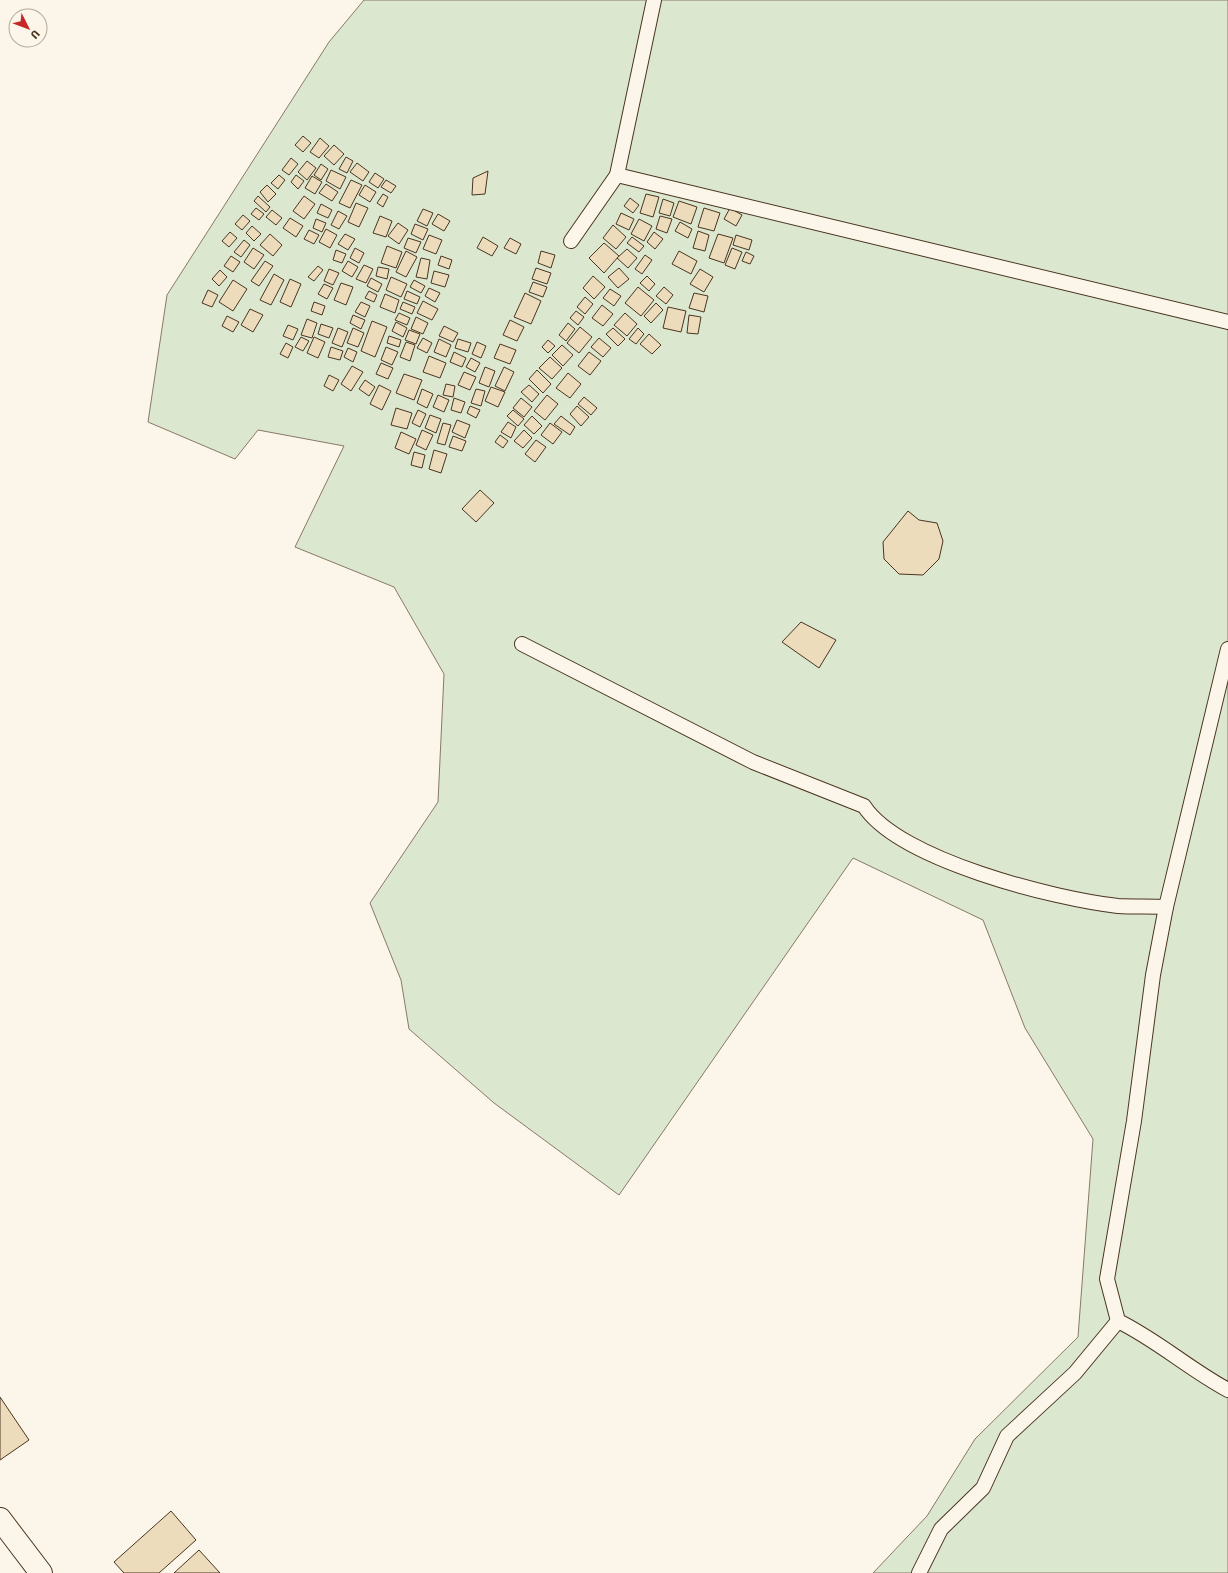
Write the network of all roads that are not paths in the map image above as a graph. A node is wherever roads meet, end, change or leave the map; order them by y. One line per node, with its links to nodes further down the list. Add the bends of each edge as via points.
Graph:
1 (654, 0): 2 (lane)
2 (617, 174): 3 (lane); 4 (lane)
3 (571, 241)
4 (1228, 322)
5 (522, 644): 7 (lane, via 753,762 864,806 870,816 884,827 922,851 984,875 1067,898 1117,906)
6 (1228, 649): 7 (lane)
7 (1166, 907): 8 (lane, via 1153,975 1134,1121 1107,1279)
8 (1118, 1321): 9 (lane, via 1142,1333 1169,1354); 12 (lane, via 1075,1373 1007,1436 983,1488 942,1529)
9 (1228, 1390)
10 (0, 1519): 11 (street)
11 (41, 1573)
12 (919, 1573)

